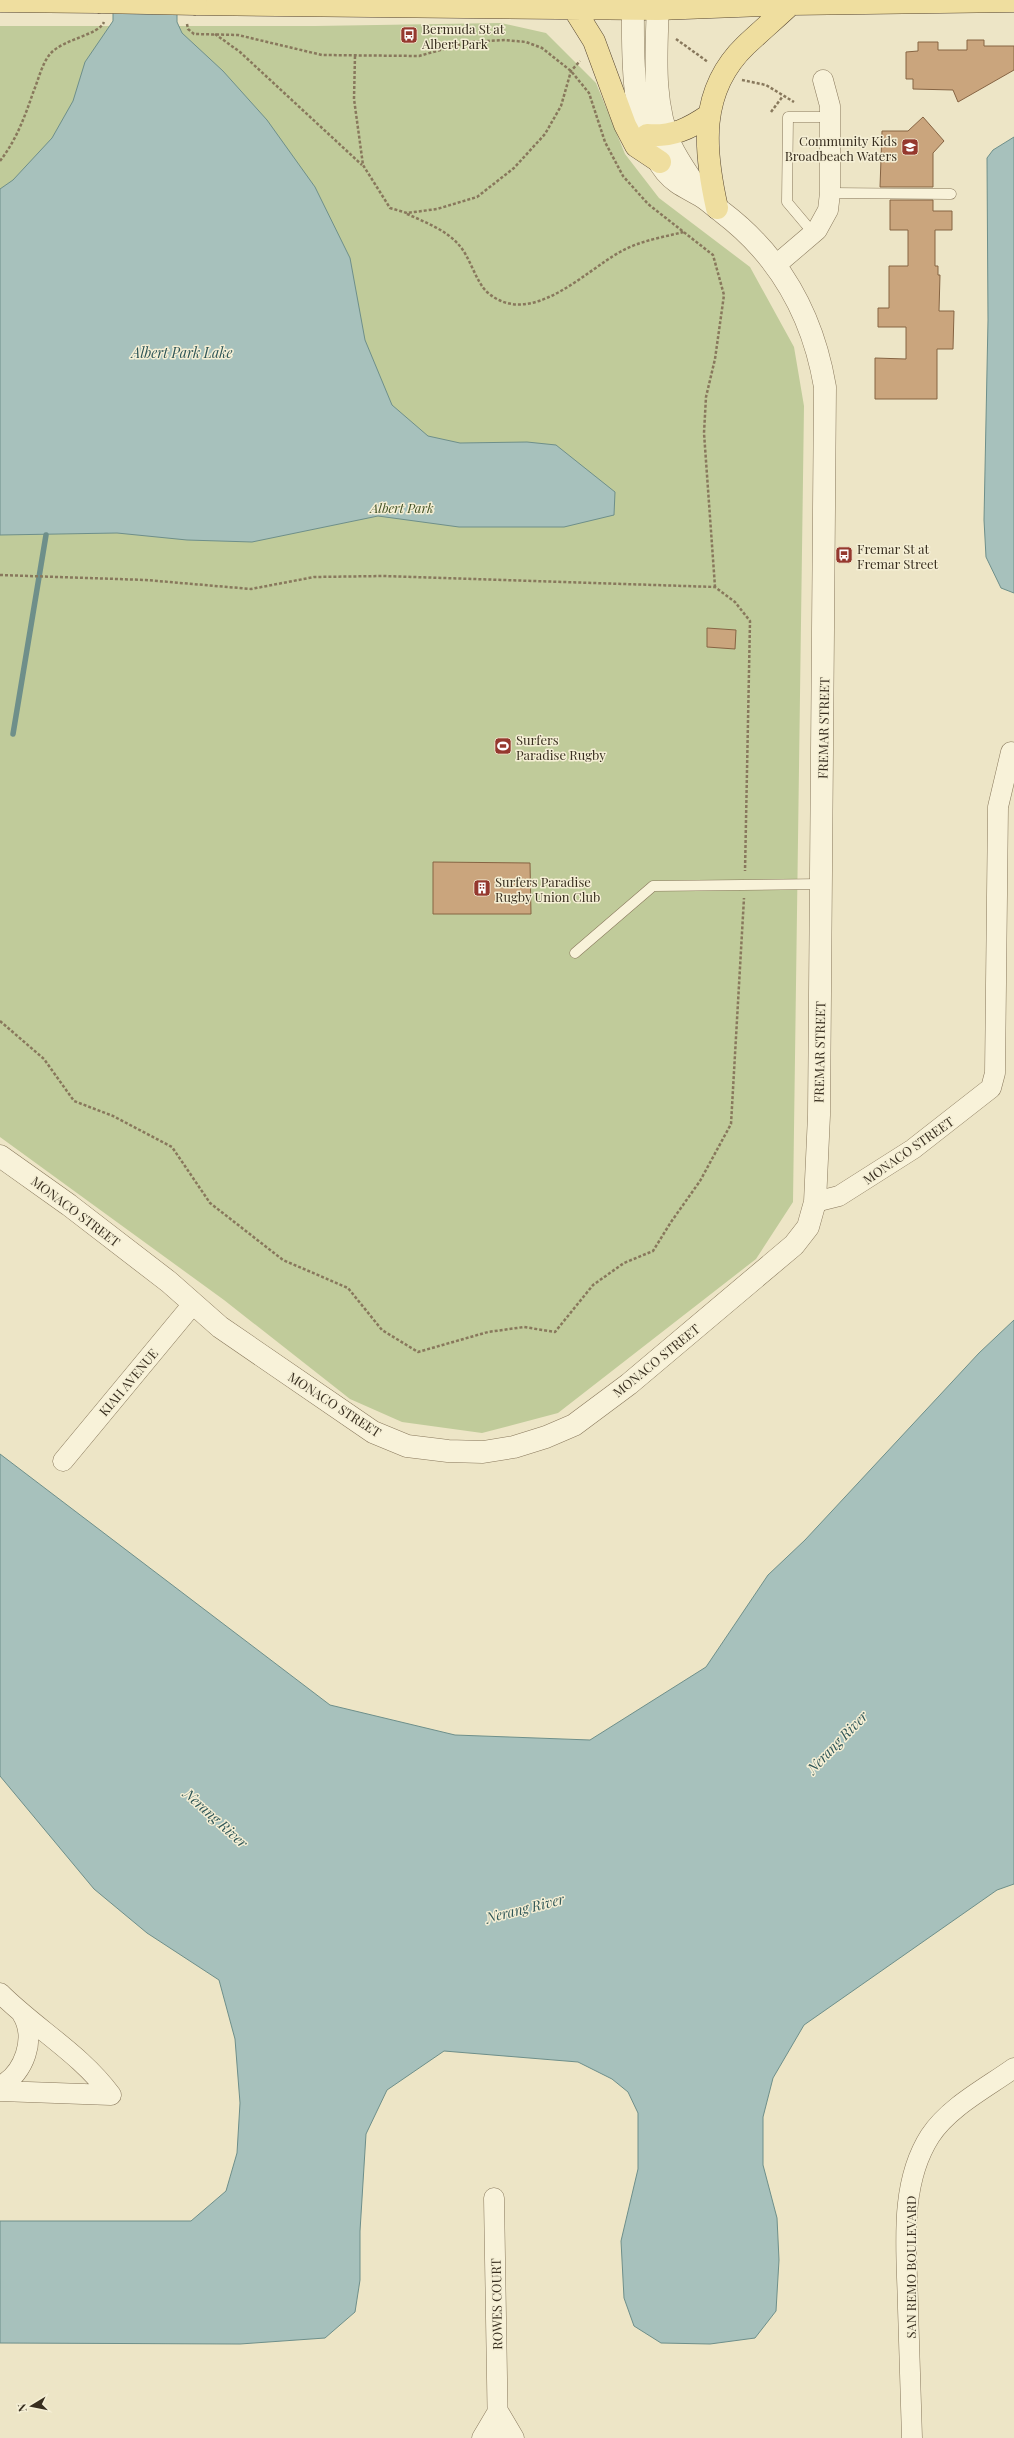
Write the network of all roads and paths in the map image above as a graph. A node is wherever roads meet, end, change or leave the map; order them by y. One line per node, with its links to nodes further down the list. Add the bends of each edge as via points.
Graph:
1 (0, 1): 6 (main road)
2 (1014, 1): 5 (main road)
3 (633, 4): 4 (main road); 7 (main road); 22 (street, FREMAR STREET, via 636,87)
4 (658, 4): 5 (main road); 22 (street, FREMAR STREET, via 658,89 661,118)
5 (790, 4): 20 (main road, via 731,62 718,85)
6 (102, 9): 8 (main road, bridge); 23 (path, via 103,25 96,31 61,44 50,54 43,65 18,133)
7 (574, 9): 8 (main road); 24 (main road, via 594,41 625,125 636,146)
8 (191, 11): 9 (path, via 188,29 194,34)
9 (214, 34): 11 (path, via 238,35 322,55); 25 (path, via 240,52)
10 (671, 34): 13 (path)
11 (355, 56): 14 (path, via 419,56 469,42 505,40 535,45); 25 (path, via 354,99)
12 (583, 58): 14 (path)
13 (709, 62)
14 (571, 71): 29 (path, via 561,106 548,128 514,168 477,197 437,209); 30 (path, via 589,93 605,142 623,176 648,204)
15 (738, 80): 17 (path, via 766,85)
16 (823, 80): 21 (street, via 830,106)
17 (783, 96): 18 (path); 19 (path)
18 (797, 104)
19 (771, 112)
20 (709, 115): 22 (main road, via 687,129); 28 (main road, via 706,144)
21 (830, 117): 26 (street); 31 (lane, via 788,117 787,202)
22 (657, 135): 24 (street, FREMAR STREET); 28 (street, FREMAR STREET)
23 (0, 161)
24 (660, 162): 28 (street, FREMAR STREET, via 677,183)
25 (363, 165): 29 (path, via 390,208)
26 (830, 193): 27 (lane); 31 (street, via 824,221)
27 (951, 194)
28 (709, 202): 32 (street, FREMAR STREET, via 750,235)
29 (407, 213): 30 (path, via 443,231 460,245 487,292 508,303 533,303 554,296 620,252)
30 (684, 232): 34 (path, via 713,255 724,295 715,359 706,397 704,433)
31 (814, 234): 32 (street)
32 (776, 265): 36 (street, FREMAR STREET, via 796,297 811,330 822,369 826,406)
33 (0, 574): 34 (path, via 146,580 251,589 314,577 383,576)
34 (715, 587): 37 (path, via 736,602 750,621)
35 (1011, 752): 41 (street, MONACO STREET, via 998,806 995,1073 991,1088 900,1157 839,1196)
36 (821, 884): 37 (lane); 41 (street, FREMAR STREET)
37 (745, 885): 38 (lane, via 653,886); 39 (path, via 731,1124 700,1181 653,1251 624,1263 593,1285 555,1332 524,1327 488,1332 418,1352 382,1330 348,1288 283,1260 210,1203 172,1147 113,1116 74,1101 44,1059)
38 (575, 953)
39 (0, 1021)
40 (0, 1156): 42 (street, MONACO STREET, via 76,1210 169,1282)
41 (816, 1202): 42 (street, MONACO STREET, via 808,1227 794,1245 628,1384 574,1425 514,1447 483,1452 448,1451 408,1446 373,1432 220,1327)
42 (193, 1304): 43 (street, KIAH AVENUE)
43 (63, 1461)
44 (0, 1993): 45 (street)
45 (22, 2014): 47 (street, via 28,2031 26,2054 15,2074); 48 (street, via 82,2061 111,2095)
46 (1014, 2068): 54 (street, SAN REMO BOULEVARD, via 949,2114 930,2136 918,2159 911,2183 907,2254)
47 (0, 2086)
48 (0, 2091)
49 (494, 2198): 50 (street, ROWES COURT)
50 (498, 2411): 51 (street); 52 (street, ROWES COURT); 53 (street, ROWES COURT)
51 (482, 2438)
52 (498, 2438)
53 (514, 2438)
54 (912, 2438)

